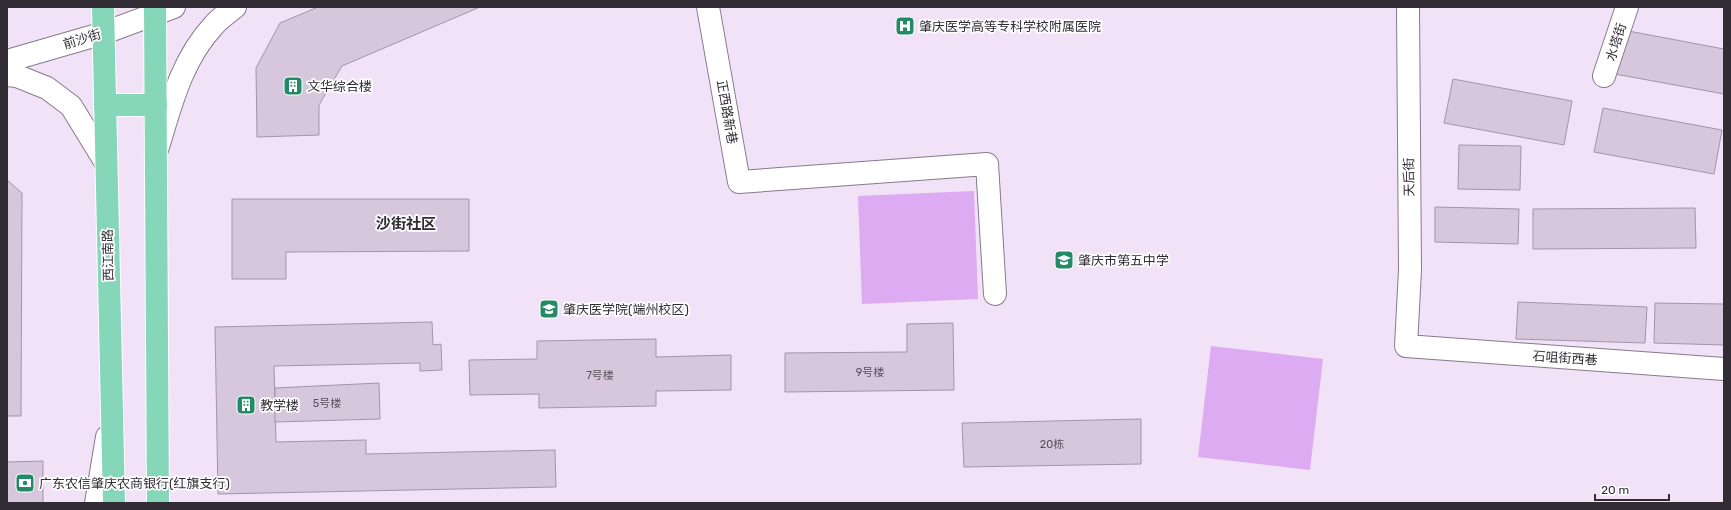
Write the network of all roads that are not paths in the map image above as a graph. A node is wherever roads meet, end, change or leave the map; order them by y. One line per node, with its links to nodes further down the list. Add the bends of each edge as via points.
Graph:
1 (104, 7): 7 (main road, 西江南路)
2 (235, 7): 13 (street, via 214,25 191,55 178,82)
3 (708, 7): 15 (street, 正西路新巷, via 739,182 987,164)
4 (1408, 7): 16 (street, 天后街, via 1410,270)
5 (1627, 7): 10 (street, 水塔街)
6 (162, 9): 7 (street, 前沙街); 12 (main road)
7 (104, 33): 8 (street, 前沙街); 11 (main road, 西江南路)
8 (7, 61)
9 (7, 75): 14 (street, via 17,76 47,88 71,106)
10 (1604, 76)
11 (105, 105): 12 (main road); 14 (main road, 西江南路)
12 (156, 105): 13 (main road)
13 (157, 152): 21 (main road)
14 (106, 163): 18 (main road, 西江南路)
15 (995, 294)
16 (1406, 346): 17 (street, 石咀街西巷)
17 (1724, 369)
18 (111, 408): 19 (street); 20 (main road, 西江南路)
19 (96, 503)
20 (114, 503)
21 (158, 503)

